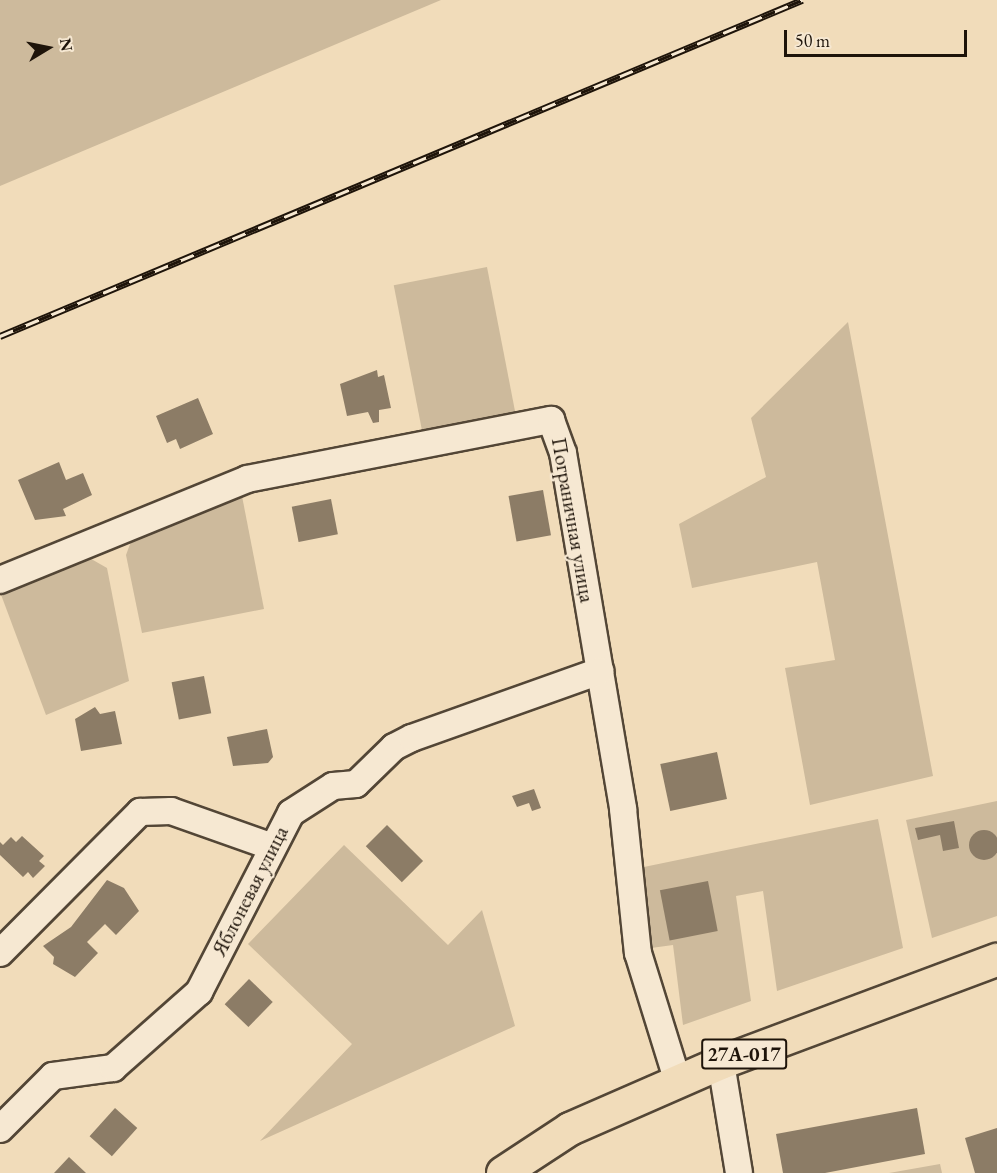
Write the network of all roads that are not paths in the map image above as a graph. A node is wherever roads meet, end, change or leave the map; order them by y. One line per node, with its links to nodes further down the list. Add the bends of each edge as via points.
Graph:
1 (0, 580): 2 (street, Пограничная улица, via 247,479 551,420 563,453)
2 (600, 671): 3 (street, Яблоневая улица, via 404,742 356,784 333,786 291,813); 7 (street, Пограничная улица, via 623,809 638,953)
3 (270, 846): 4 (street, via 171,811 140,812); 8 (street, Яблоневая улица, via 199,992 113,1068 53,1076)
4 (0, 953)
5 (997, 960): 6 (main road, 27А-017)
6 (721, 1063): 7 (main road, 27А-017); 10 (street)
7 (678, 1082): 9 (main road, 27А-017, via 570,1128)
8 (0, 1129)
9 (503, 1173)
10 (740, 1173)

